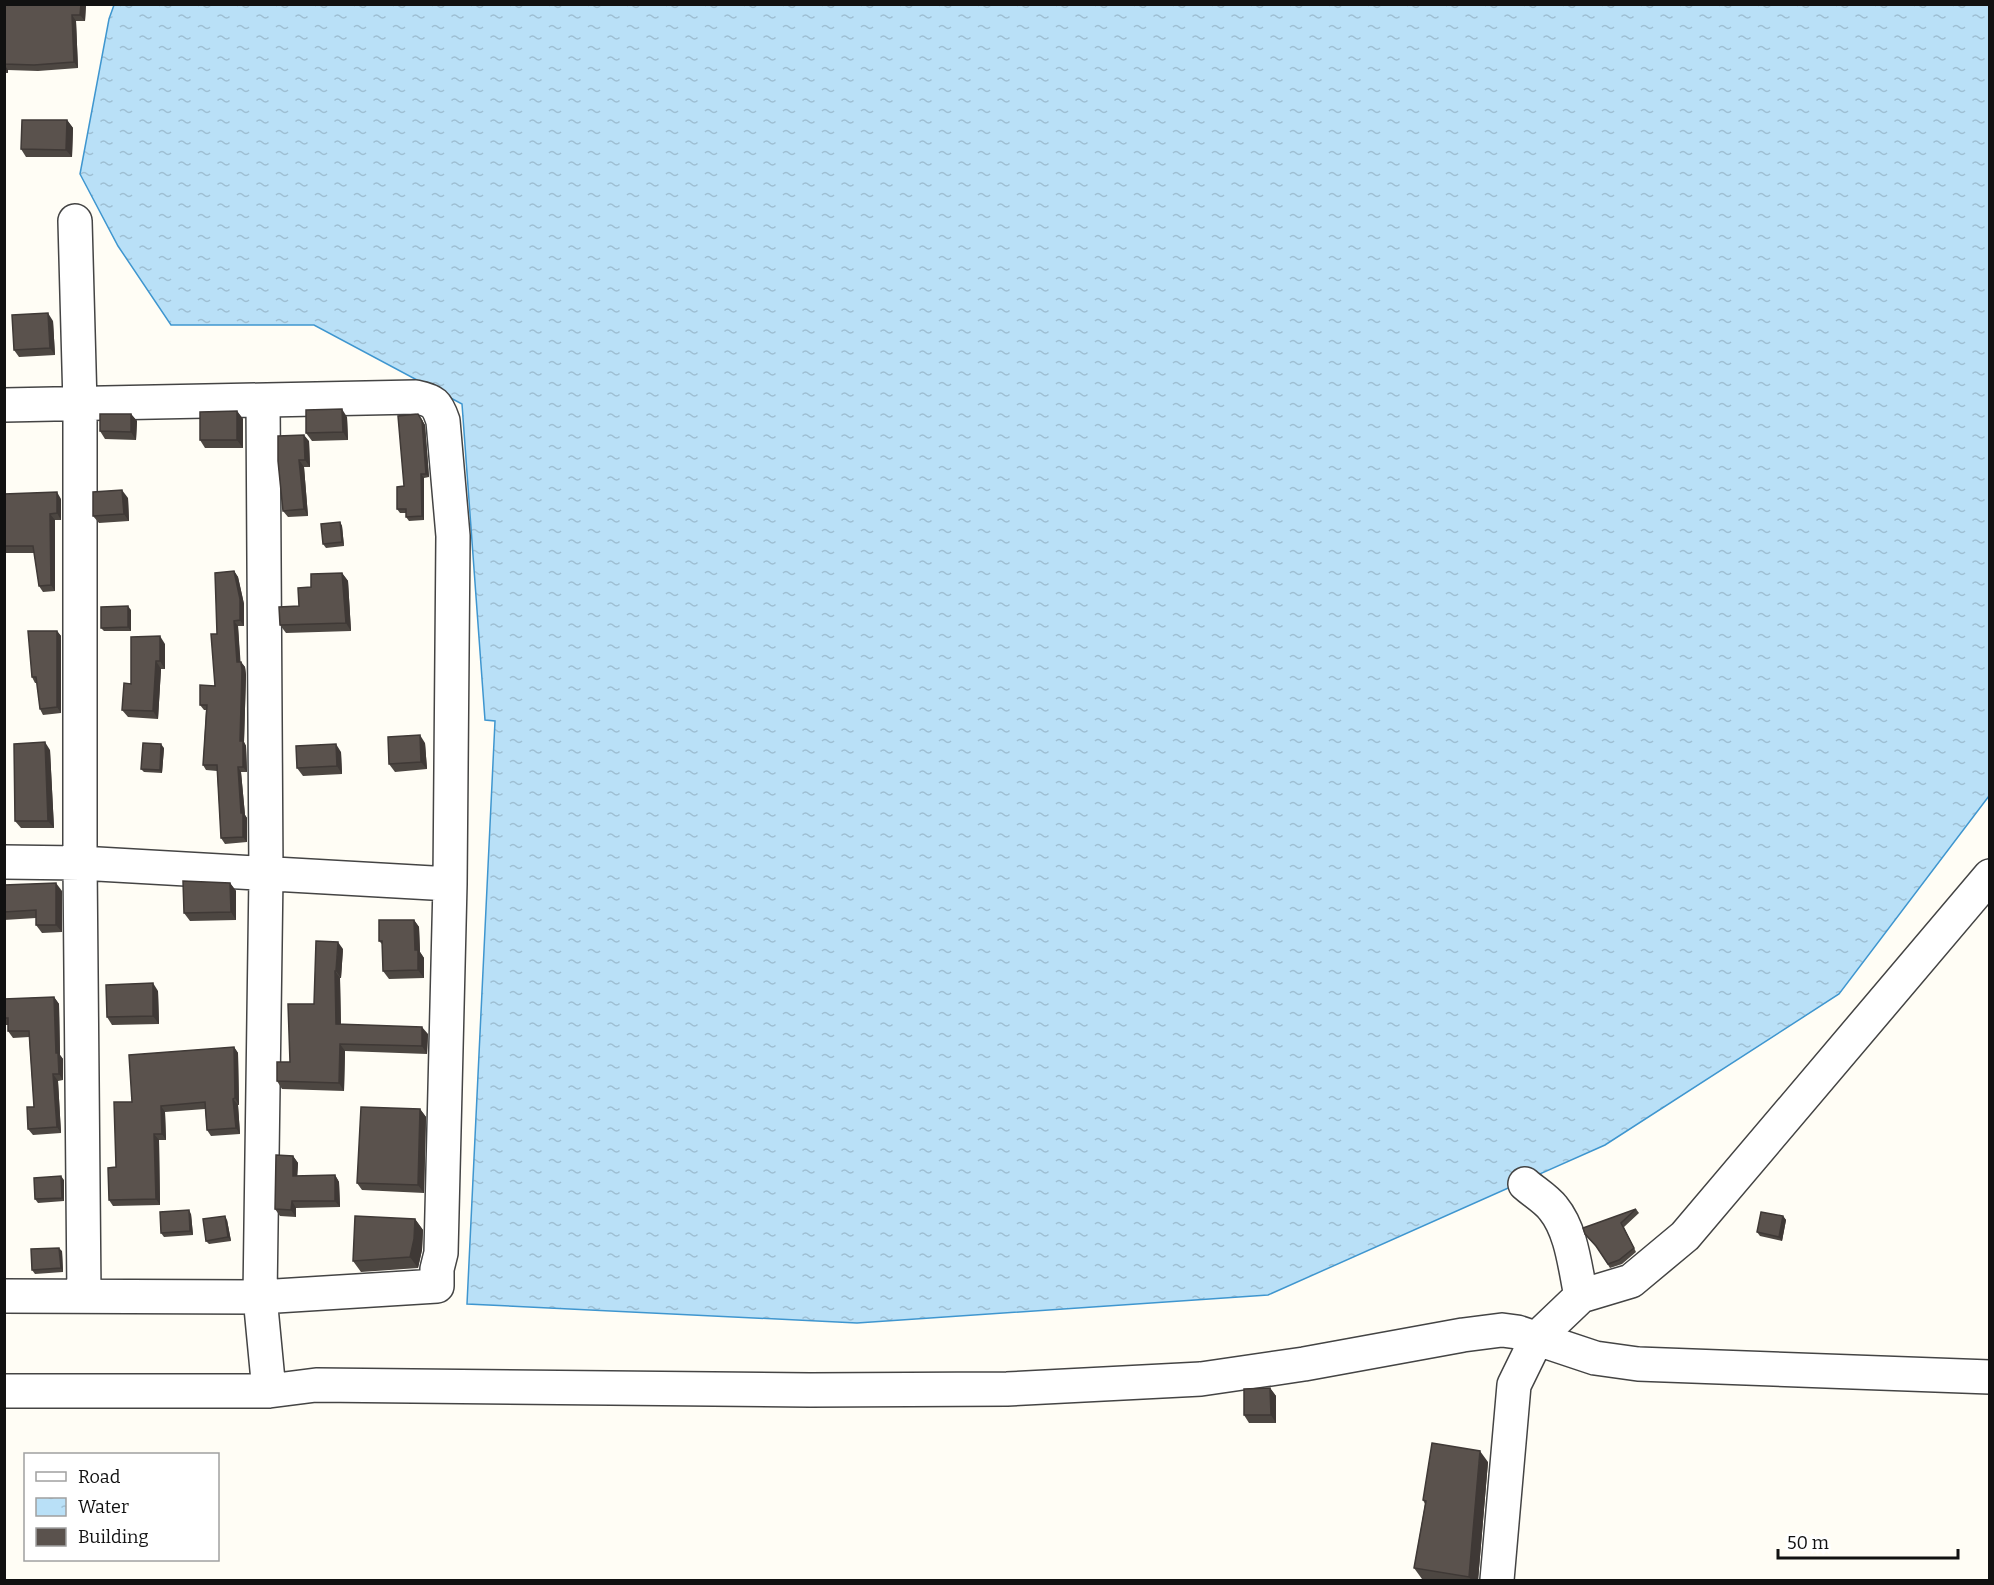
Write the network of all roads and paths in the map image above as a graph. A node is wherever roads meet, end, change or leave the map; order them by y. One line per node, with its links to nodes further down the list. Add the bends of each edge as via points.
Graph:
1 (75, 221): 3 (street)
2 (264, 401): 3 (street); 7 (street); 9 (street, via 416,397 431,400 439,409 453,536)
3 (80, 404): 4 (street); 6 (street)
4 (4, 405)
5 (4, 862): 6 (street)
6 (80, 863): 7 (street); 12 (street)
7 (266, 875): 9 (street); 14 (street)
8 (1989, 876): 13 (street, via 1685,1236 1631,1281)
9 (450, 884): 14 (street, via 437,1286)
10 (1525, 1184): 13 (street, via 1553,1207 1563,1225)
11 (4, 1296): 12 (street)
12 (84, 1296): 14 (street)
13 (1581, 1296): 15 (street)
14 (261, 1297): 18 (street)
15 (1537, 1338): 16 (street, via 1595,1358 1638,1364); 18 (street, via 1502,1330 1201,1379 1007,1389 316,1385); 19 (street, via 1514,1385)
16 (1989, 1377)
17 (4, 1391): 18 (street)
18 (269, 1391)
19 (1497, 1581)

